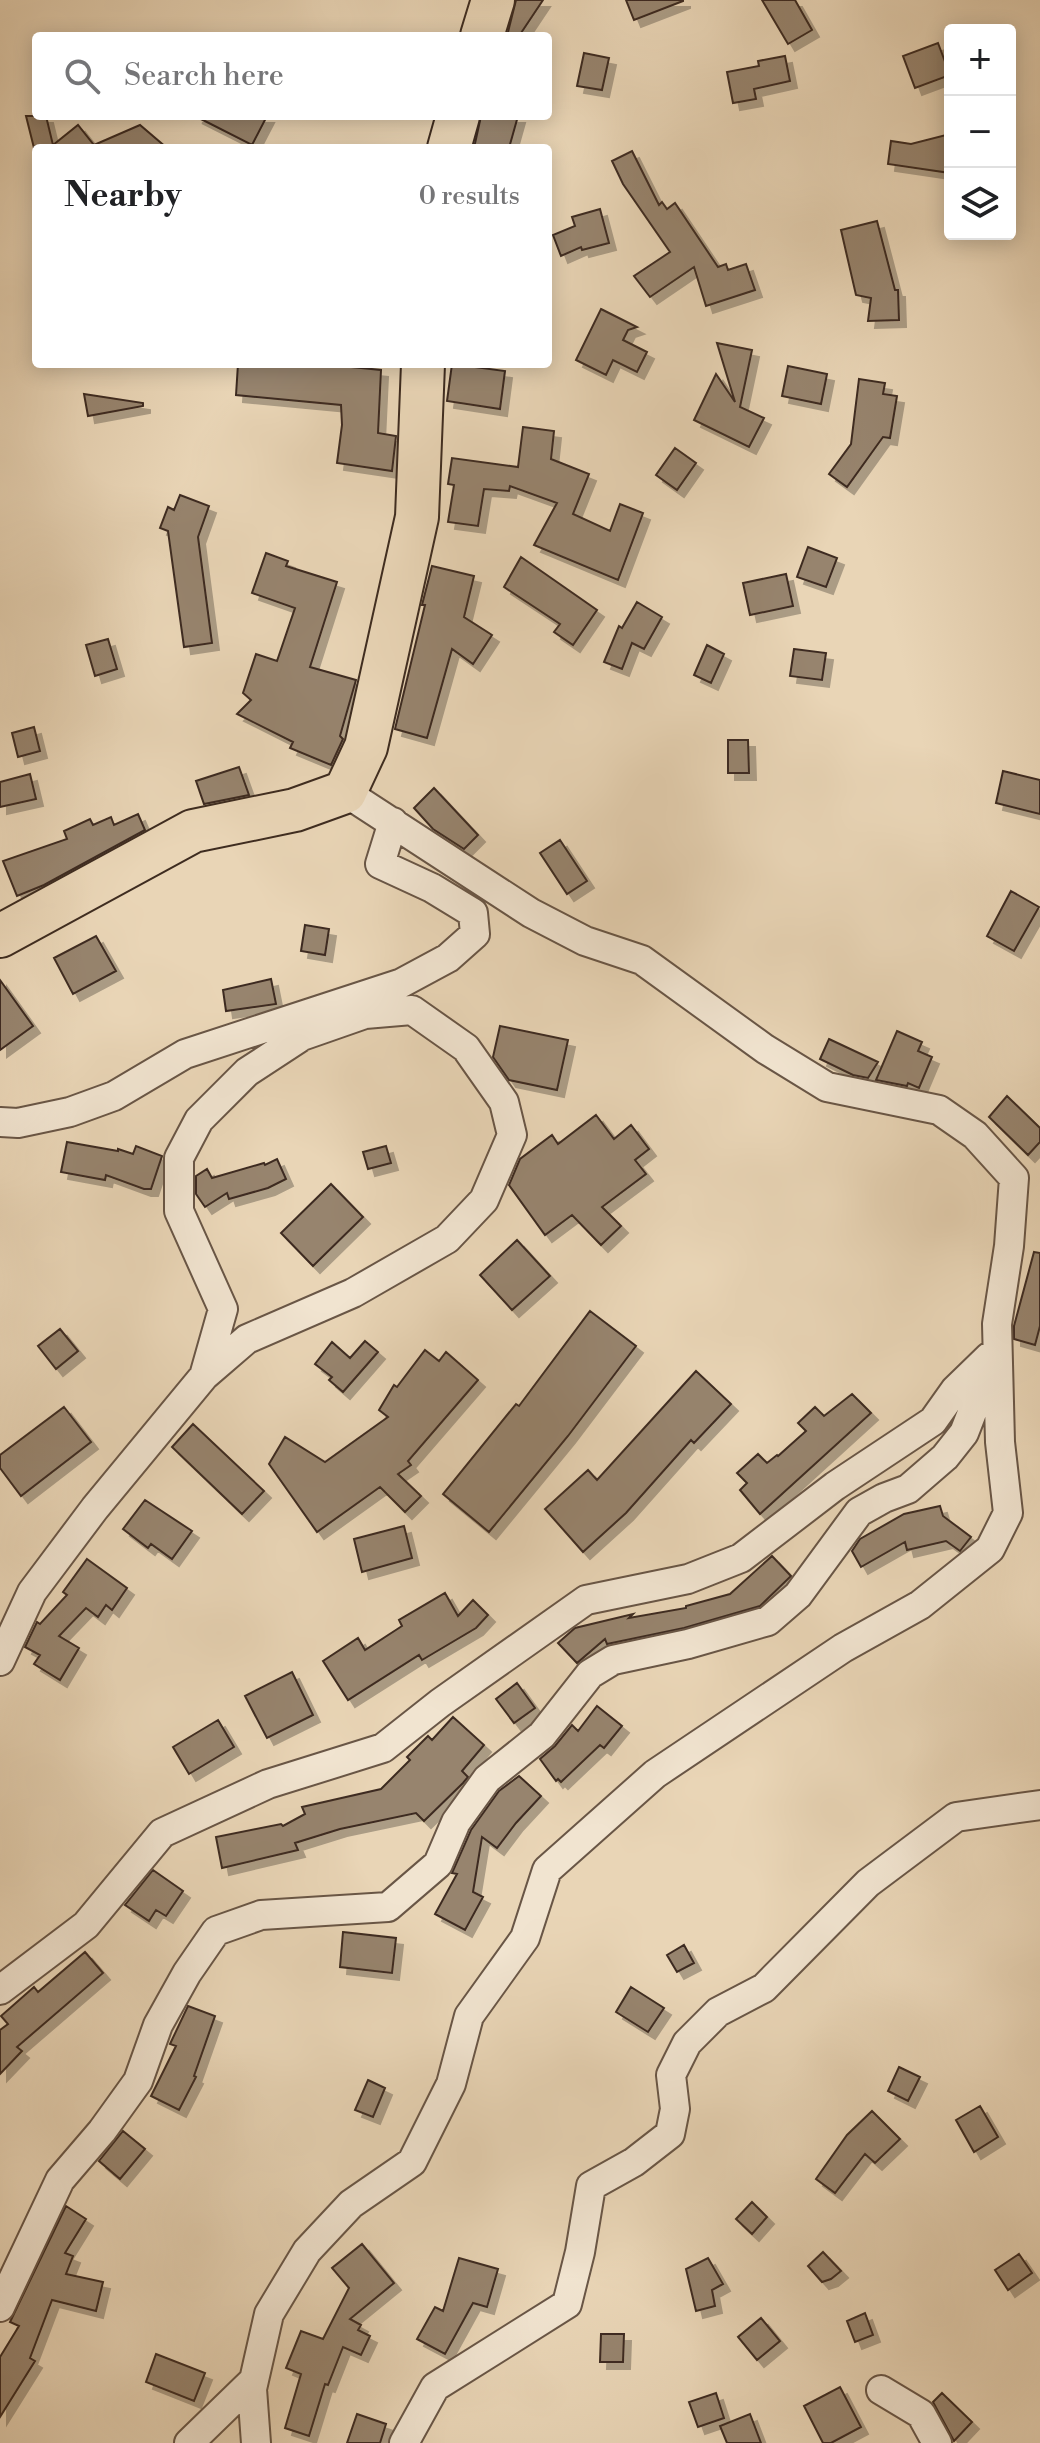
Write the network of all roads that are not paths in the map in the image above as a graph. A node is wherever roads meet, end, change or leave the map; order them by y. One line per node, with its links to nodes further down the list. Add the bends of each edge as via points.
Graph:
1 (493, 0): 2 (highway)
2 (483, 32)
3 (457, 120): 4 (highway)
4 (450, 144)
5 (423, 368): 6 (highway, via 417,517 366,747)
6 (345, 792): 7 (street); 8 (highway, via 295,810 193,831)
7 (393, 822): 9 (street, via 380,864 473,913 475,934 448,958); 12 (street, via 531,913 585,941 642,960 827,1087 939,1110 975,1135 1014,1178)
8 (0, 936)
9 (399, 984): 10 (street); 11 (street, via 185,1054 114,1096 70,1112)
10 (302, 1036): 13 (street, via 247,1072 199,1120 179,1158 179,1211 223,1309); 13 (street, via 365,1014 412,1010 466,1048 504,1102 512,1135 484,1200 447,1239 353,1293 247,1339)
11 (0, 1122)
12 (998, 1348): 16 (street, via 955,1390 933,1421 835,1486 741,1558 688,1579 586,1600 383,1748 268,1784 162,1833 86,1925); 17 (street, via 964,1433 945,1457 908,1489 859,1512 798,1595 768,1621 613,1660 590,1674 542,1735 487,1779 456,1822 438,1864 388,1907 261,1915 216,1931 158,2025 138,2081 60,2180); 18 (street, via 1008,1513 990,1549 920,1605 843,1648 655,1774 547,1870 525,1938 469,2016 451,2084 412,2162 351,2204 307,2251 269,2314)
13 (204, 1376): 14 (street, via 32,1592)
14 (0, 1661)
15 (1040, 1805): 22 (street, via 956,1817 868,1883 764,1988 718,2012 687,2043 671,2075 675,2109 670,2134 591,2186 567,2304 435,2387)
16 (0, 1990)
17 (0, 2307)
18 (254, 2380): 20 (street); 21 (street)
19 (881, 2390): 23 (street, via 921,2414)
20 (189, 2443)
21 (256, 2443)
22 (404, 2443)
23 (937, 2443)

